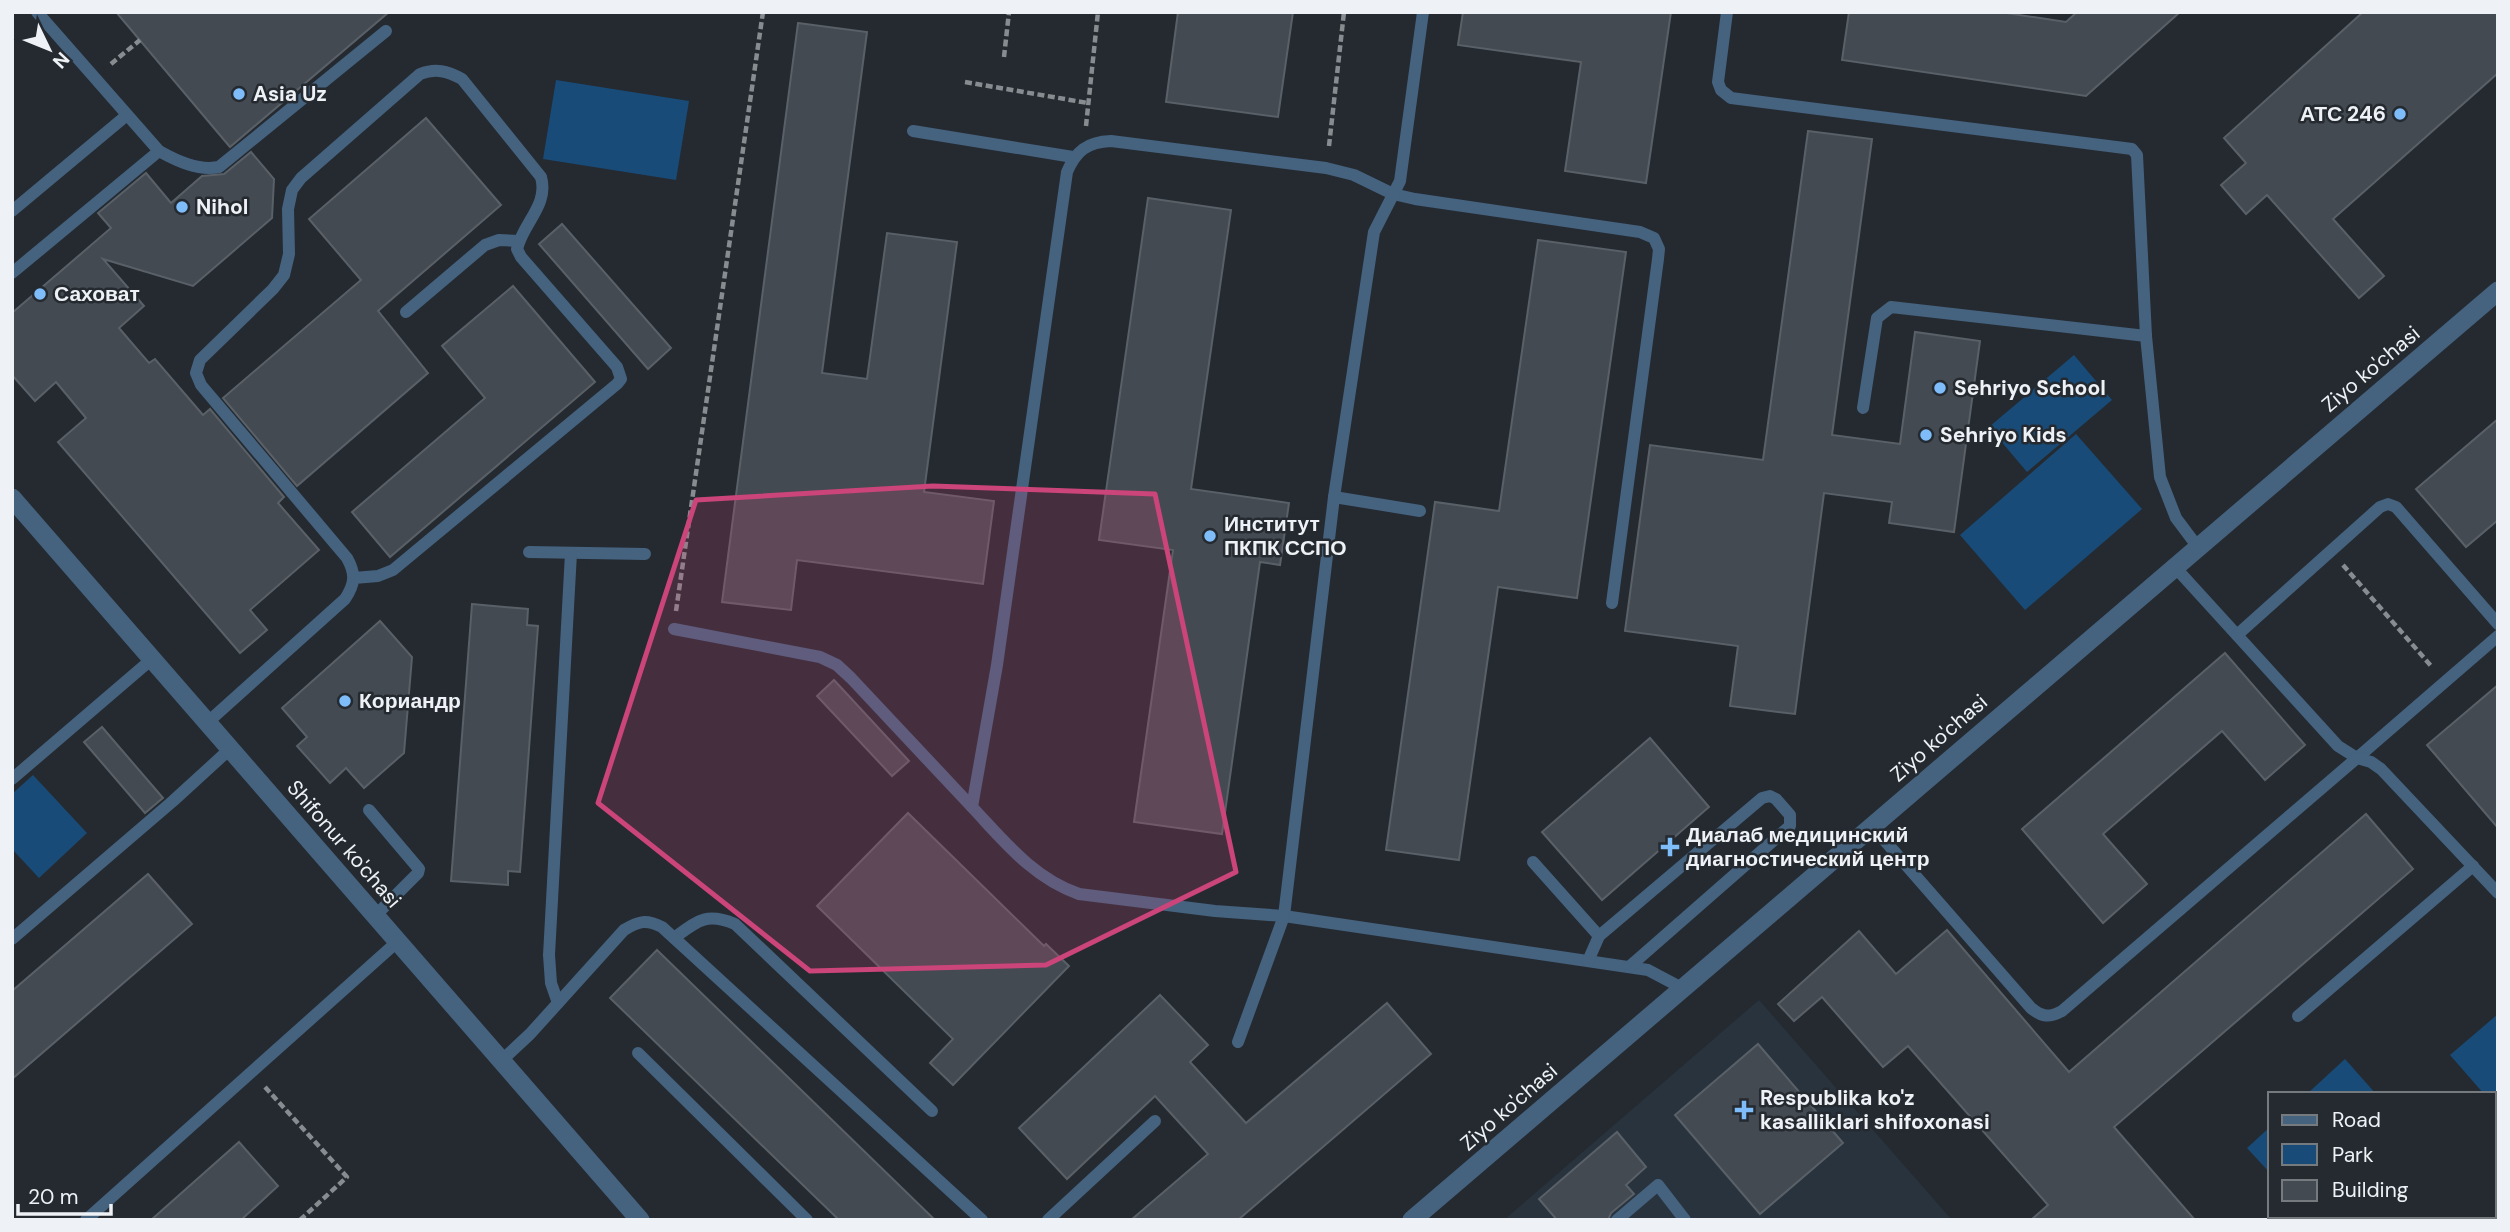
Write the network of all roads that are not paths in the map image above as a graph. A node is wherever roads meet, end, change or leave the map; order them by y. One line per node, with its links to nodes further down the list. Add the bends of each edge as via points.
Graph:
1 (37, 12): 5 (lane)
2 (1423, 12): 9 (lane, via 1400,180)
3 (1727, 12): 15 (lane, via 1717,82 1731,98 2132,149 2137,155)
4 (386, 31): 7 (lane, via 219,167 176,161)
5 (127, 115): 7 (lane); 10 (lane)
6 (913, 131): 8 (lane)
7 (159, 151): 12 (lane)
8 (1073, 157): 9 (lane, via 1086,146 1111,141 1326,168 1354,175); 36 (lane, via 1067,172 997,665)
9 (1393, 194): 17 (lane, via 1374,232); 26 (lane, via 1640,232 1654,238 1658,259)
10 (12, 211)
11 (519, 241): 14 (lane, via 485,245); 25 (lane, via 521,257 617,367 621,379 393,570); 25 (lane, via 540,205 541,177 462,79 432,69 420,74 292,190 284,275 200,360 197,373 201,384 347,558)
12 (12, 273)
13 (2498, 291): 20 (street, Ziyo ko'chasi)
14 (406, 312)
15 (2146, 336): 16 (lane, via 1891,307 1877,318); 20 (lane, via 2160,477 2176,518)
16 (1863, 408)
17 (1334, 498): 19 (lane); 43 (lane)
18 (14, 504): 31 (street, Shifonur ko'chasi)
19 (1420, 511)
20 (2197, 547): 24 (street, Ziyo ko'chasi)
21 (529, 552): 22 (lane)
22 (571, 553): 23 (lane); 51 (lane, via 549,955)
23 (645, 554)
24 (2174, 566): 29 (lane); 38 (street, Ziyo ko'chasi)
25 (354, 578): 32 (lane, via 345,599)
26 (1612, 603)
27 (2498, 624): 29 (lane, via 2396,507 2388,504)
28 (674, 629): 36 (lane, via 820,657 836,665)
29 (2237, 635): 34 (lane, via 2337,746)
30 (2498, 636): 34 (lane)
31 (152, 659): 32 (street, Shifonur ko'chasi); 35 (lane)
32 (208, 722): 33 (street, Shifonur ko'chasi)
33 (231, 748): 42 (street, Shifonur ko'chasi); 45 (lane)
34 (2357, 758): 38 (lane, via 2052,1016 2041,1016 2031,1008); 40 (lane, via 2381,769)
35 (12, 779)
36 (972, 807): 43 (lane, via 1023,861 1079,894)
37 (369, 810): 42 (lane, via 419,869)
38 (1871, 826): 50 (street, Ziyo ko'chasi)
39 (1533, 862): 44 (lane)
40 (2473, 866): 41 (lane); 52 (lane)
41 (2498, 893)
42 (375, 916): 47 (street, Shifonur ko'chasi)
43 (1284, 916): 48 (lane); 53 (lane)
44 (1599, 936): 48 (lane); 49 (lane, via 1762,798 1776,799 1790,815 1790,826)
45 (12, 939)
46 (674, 939): 51 (lane, via 662,927 638,921 624,930); 56 (lane, via 693,923 708,918 734,924); 61 (lane)
47 (397, 942): 55 (street, Shifonur ko'chasi); 58 (lane)
48 (1588, 961): 49 (lane)
49 (1629, 967): 50 (lane, via 1648,970)
50 (1682, 988): 63 (street, Ziyo ko'chasi)
51 (558, 1003): 55 (lane)
52 (2298, 1016)
53 (1238, 1042)
54 (638, 1053): 60 (lane)
55 (501, 1060): 59 (street, Shifonur ko'chasi)
56 (932, 1111)
57 (1155, 1121): 62 (lane)
58 (86, 1220)
59 (640, 1220)
60 (807, 1220)
61 (982, 1220)
62 (1048, 1220)
63 (1412, 1220)
64 (1617, 1220): 65 (lane, via 1658,1185)
65 (1685, 1220)

